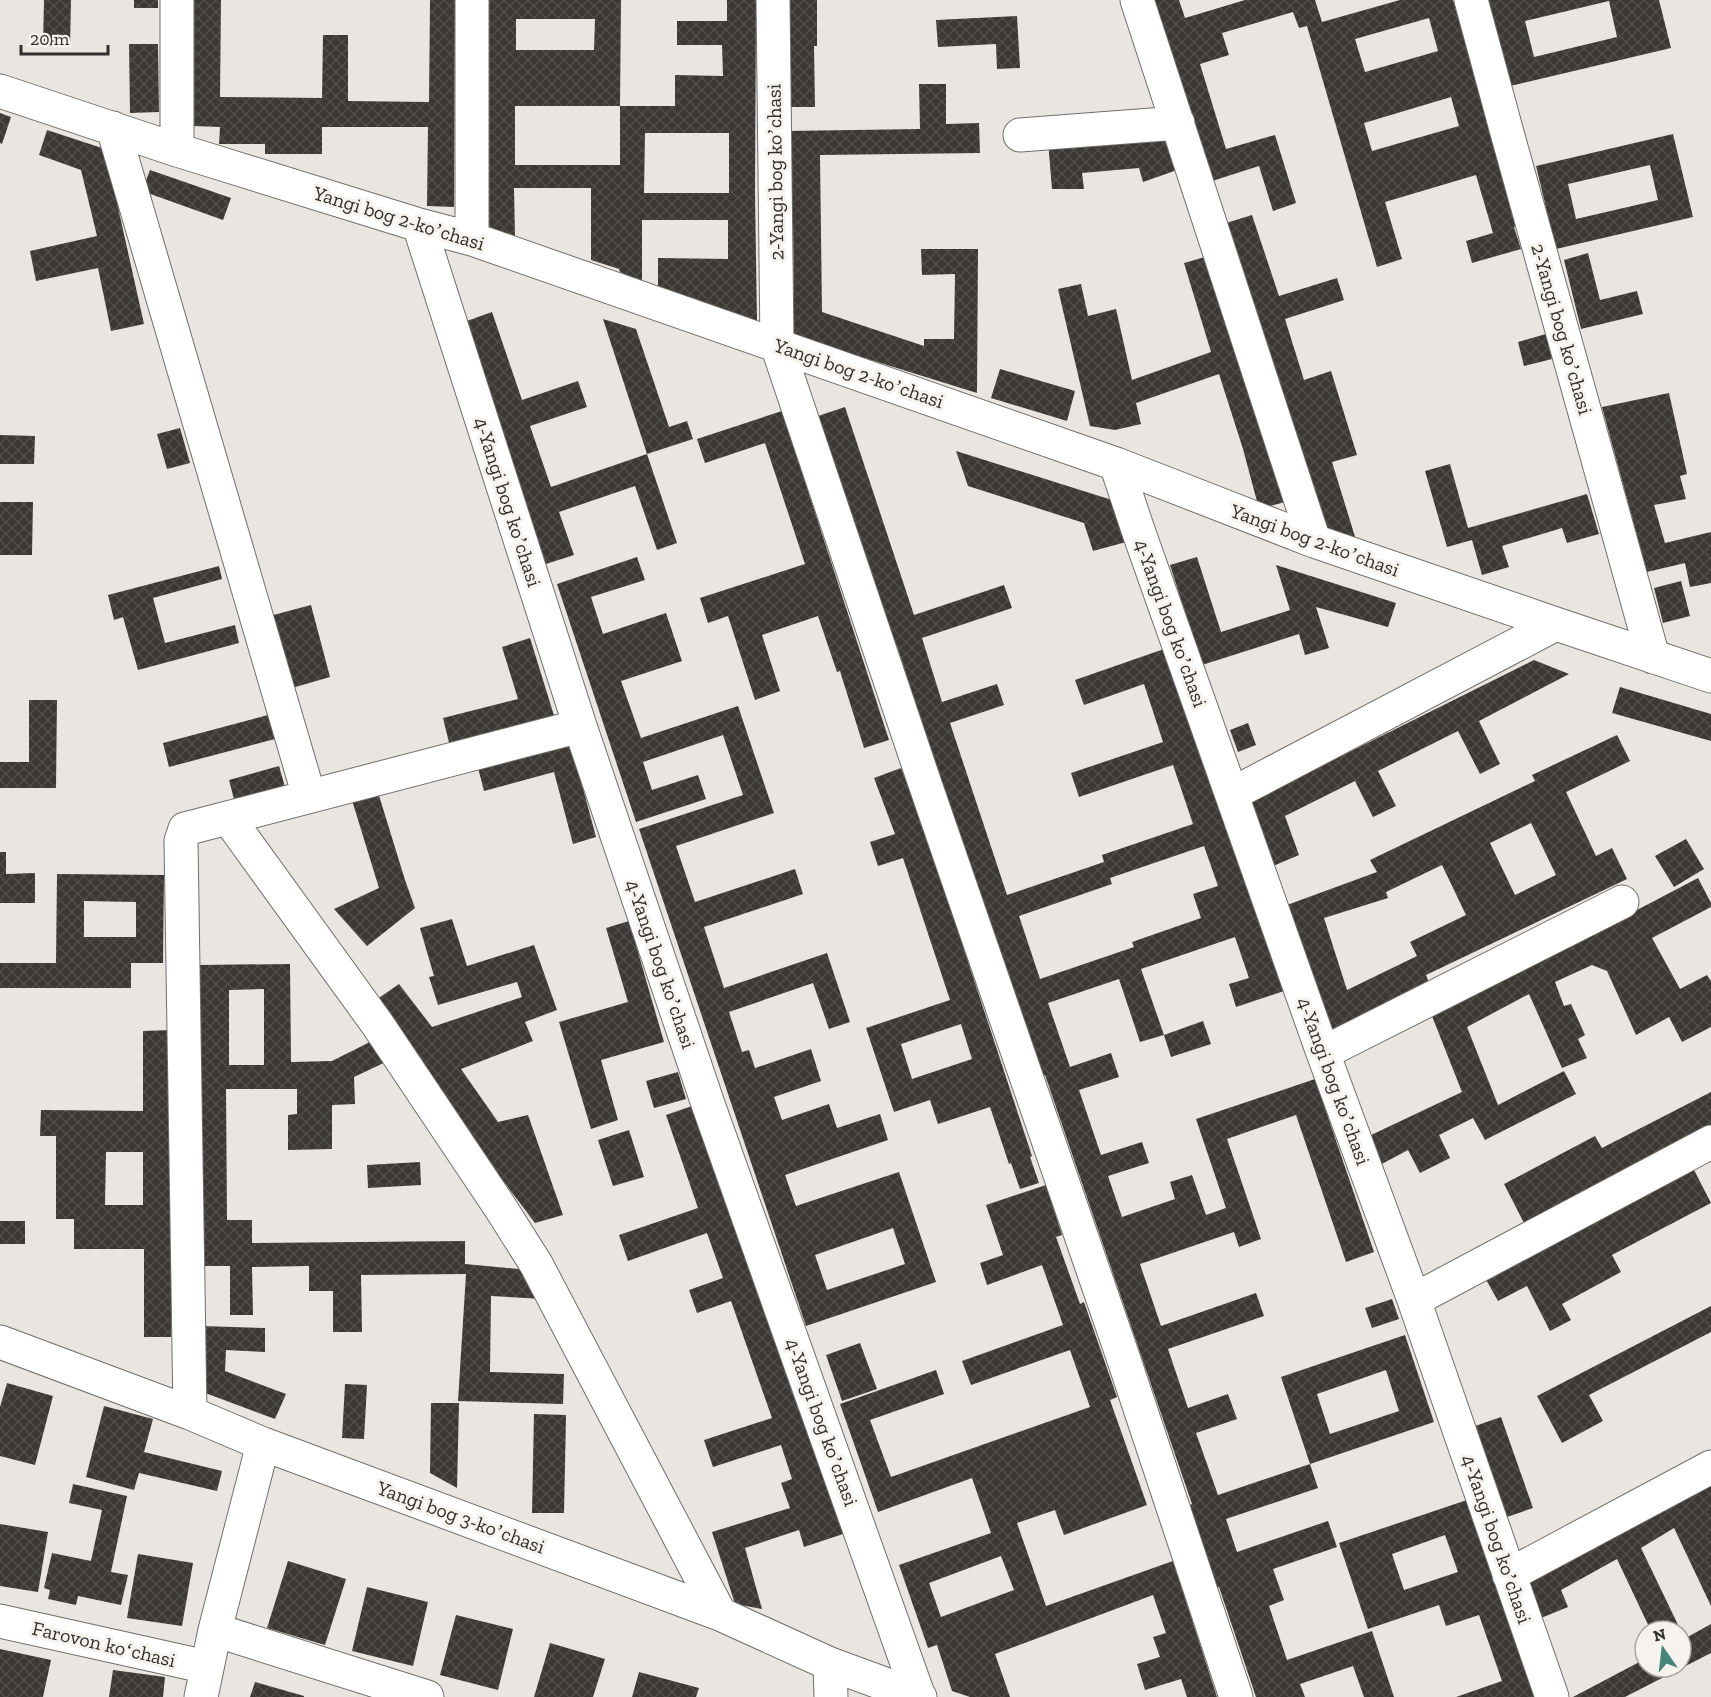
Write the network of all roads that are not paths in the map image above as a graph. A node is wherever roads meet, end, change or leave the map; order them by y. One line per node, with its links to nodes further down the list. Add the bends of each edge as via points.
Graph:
1 (177, 0): 10 (street)
2 (472, 0): 12 (street)
3 (773, 0): 13 (street, 2-Yangi bog koʼchasi)
4 (1137, 0): 7 (street)
5 (1472, 0): 17 (street, 2-Yangi bog koʼchasi)
6 (0, 92): 8 (street, Yangi bog 2-koʼchasi)
7 (1178, 123): 9 (street); 15 (street)
8 (112, 128): 10 (street, Yangi bog 2-koʼchasi); 21 (street)
9 (1020, 135)
10 (177, 150): 11 (street, Yangi bog 2-koʼchasi)
11 (419, 225): 12 (street, Yangi bog 2-koʼchasi); 19 (street, 4-Yangi bog koʼchasi)
12 (472, 238): 13 (street, Yangi bog 2-koʼchasi)
13 (777, 345): 14 (street, Yangi bog 2-koʼchasi); 40 (street)
14 (1116, 464): 15 (street, Yangi bog 2-koʼchasi); 20 (street, 4-Yangi bog koʼchasi)
15 (1314, 542): 16 (street, Yangi bog 2-koʼchasi)
16 (1556, 624): 17 (street, Yangi bog 2-koʼchasi); 20 (street)
17 (1653, 657): 18 (street, Yangi bog 2-koʼchasi)
18 (1711, 676)
19 (580, 726): 21 (street); 39 (street, 4-Yangi bog koʼchasi, via 708,1104)
20 (1232, 794): 24 (street, 4-Yangi bog koʼchasi)
21 (309, 796): 22 (street)
22 (229, 819): 28 (street, via 185,829 181,841); 32 (street, via 378,1025 506,1216 552,1294)
23 (1622, 902): 24 (street)
24 (1323, 1053): 26 (street, 4-Yangi bog koʼchasi)
25 (1711, 1142): 26 (street)
26 (1414, 1300): 31 (street, 4-Yangi bog koʼchasi)
27 (0, 1342): 28 (street, Yangi bog 3-koʼchasi)
28 (190, 1413): 29 (street, Yangi bog 3-koʼchasi)
29 (263, 1444): 32 (street, Yangi bog 3-koʼchasi); 34 (street)
30 (1711, 1467): 31 (street)
31 (1509, 1575): 41 (street, 4-Yangi bog koʼchasi)
32 (720, 1614): 35 (street, Yangi bog 3-koʼchasi)
33 (0, 1621): 36 (street, Farovon koʻchasi)
34 (215, 1630): 36 (street); 37 (street)
35 (830, 1664): 38 (street); 39 (street, Yangi bog 3-koʼchasi)
36 (204, 1682)
37 (427, 1697)
38 (831, 1697)
39 (920, 1697)
40 (1236, 1697)
41 (1552, 1697)

